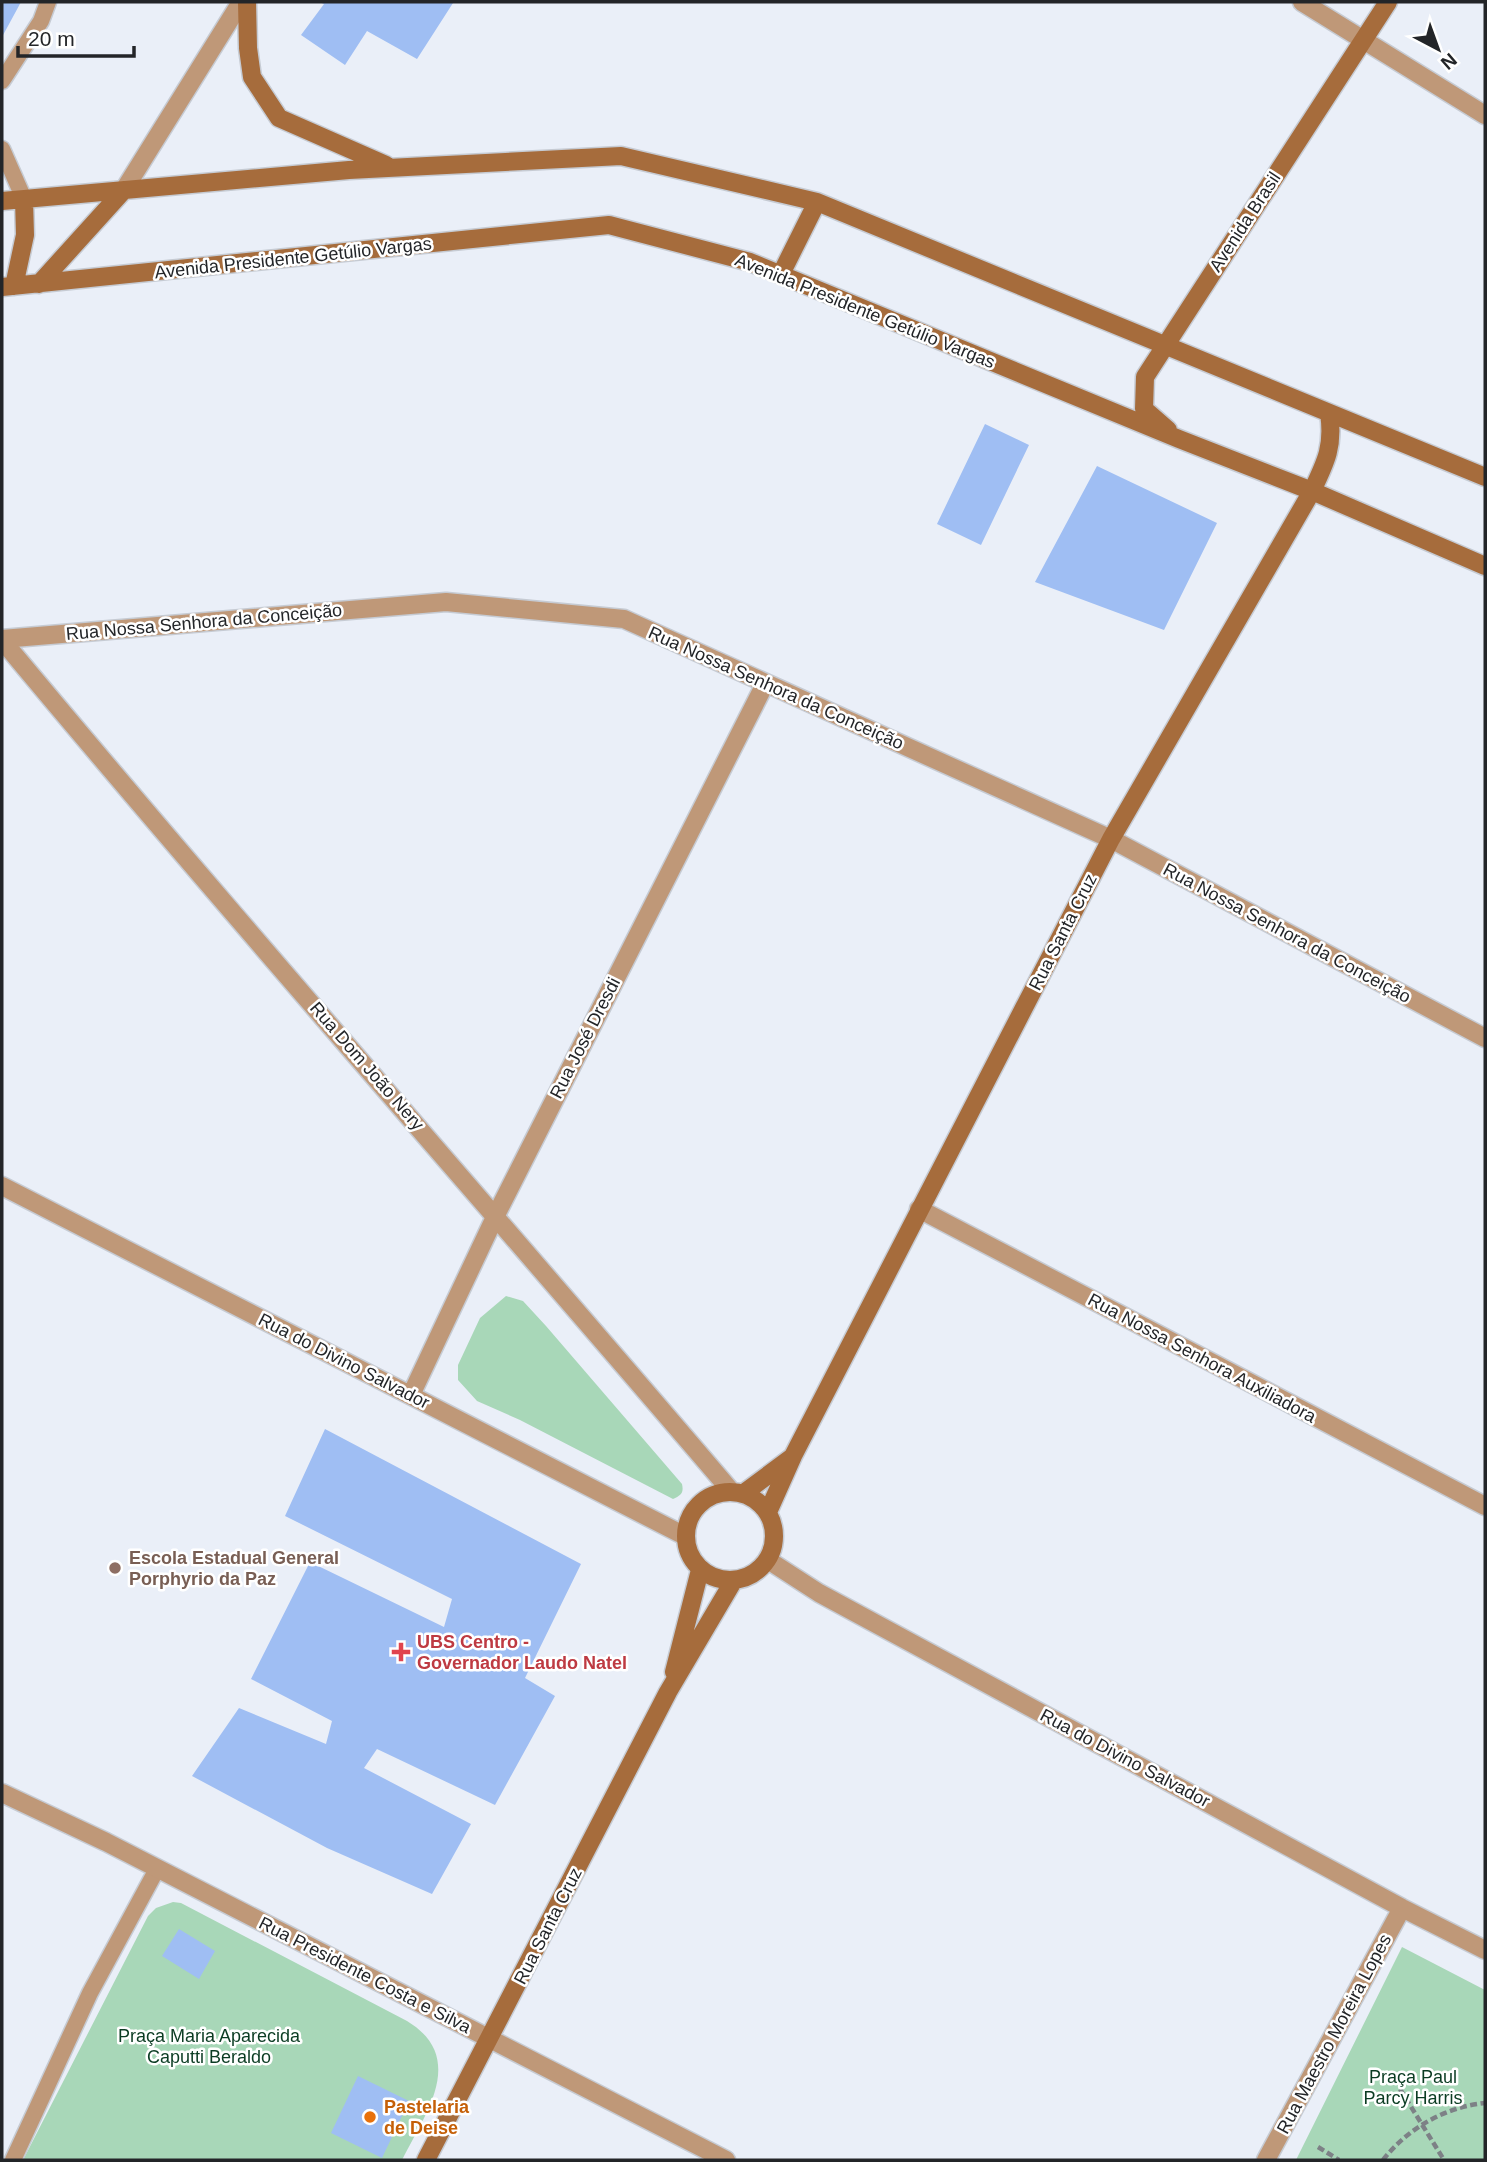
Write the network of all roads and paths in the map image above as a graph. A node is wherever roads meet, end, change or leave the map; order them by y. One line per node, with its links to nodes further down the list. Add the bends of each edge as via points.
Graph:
1 (48, 2): 7 (lane, via 41,21)
2 (241, 2): 11 (street)
3 (247, 2): 10 (main road, via 252,77 279,118)
4 (1302, 2): 6 (street)
5 (1388, 2): 6 (main road, Avenida Brasil)
6 (1363, 41): 8 (street); 18 (main road, Avenida Brasil)
7 (2, 80)
8 (1485, 115)
9 (2, 149): 12 (lane)
10 (392, 168): 11 (main road); 14 (main road, via 621,156)
11 (124, 190): 12 (main road); 16 (main road)
12 (24, 199): 13 (main road); 17 (main road, via 24,235)
13 (2, 201)
14 (817, 202): 15 (main road); 18 (main road)
15 (781, 274): 16 (main road, Avenida Presidente Getúlio Vargas, via 609,225); 20 (main road, Avenida Presidente Getúlio Vargas)
16 (39, 284): 17 (main road, Avenida Presidente Getúlio Vargas)
17 (8, 287)
18 (1165, 345): 19 (main road); 20 (main road, Avenida Brasil, via 1145,377 1144,409)
19 (1329, 412): 21 (main road); 22 (main road, Rua Santa Cruz, via 1329,454)
20 (1179, 439): 22 (main road, Avenida Presidente Getúlio Vargas)
21 (1485, 477)
22 (1312, 491): 23 (main road, Avenida Presidente Getúlio Vargas); 26 (main road, Rua Santa Cruz)
23 (1485, 566)
24 (2, 640): 25 (street, Rua Nossa Senhora da Conceição, via 446,603 624,619); 30 (street, Rua Dom João Nery)
25 (765, 684): 26 (street, Rua Nossa Senhora da Conceição); 30 (street, Rua José Dresdi)
26 (1111, 839): 27 (street, Rua Nossa Senhora da Conceição); 29 (main road, Rua Santa Cruz)
27 (1485, 1038)
28 (2, 1186): 31 (street, Rua do Divino Salvador)
29 (919, 1209): 32 (main road, Rua Santa Cruz); 34 (street, Rua Nossa Senhora Auxiliadora)
30 (496, 1214): 31 (street, Rua José Dresdi); 33 (street, Rua Dom João Nery)
31 (411, 1395): 36 (street, Rua do Divino Salvador)
32 (793, 1456): 33 (main road, Rua Santa Cruz); 35 (main road, Rua Santa Cruz)
33 (737, 1492): 35 (main road, via 758,1501); 36 (main road, via 717,1493 704,1500 694,1509)
34 (1485, 1506)
35 (768, 1512): 37 (main road, via 775,1541)
36 (685, 1536): 38 (main road)
37 (768, 1560): 39 (main road, via 759,1570); 43 (street, Rua do Divino Salvador, via 819,1592)
38 (700, 1570): 39 (main road); 40 (main road, Rua Santa Cruz)
39 (734, 1580): 40 (main road, Rua Santa Cruz)
40 (668, 1692): 45 (main road, Rua Santa Cruz)
41 (2, 1793): 42 (street, Rua Presidente Costa e Silva)
42 (157, 1868): 45 (street, Rua Presidente Costa e Silva); 50 (lane, via 90,1993)
43 (1402, 1908): 44 (street, Rua do Divino Salvador); 53 (street, Rua Maestro Moreira Lopes)
44 (1485, 1950)
45 (489, 2038): 51 (main road, Rua Santa Cruz); 52 (street, Rua Presidente Costa e Silva)
46 (1400, 2089): 48 (path)
47 (1485, 2103): 48 (path)
48 (1422, 2124): 55 (path); 56 (path)
49 (1318, 2147): 54 (path)
50 (13, 2160)
51 (426, 2160)
52 (726, 2160)
53 (1266, 2160)
54 (1339, 2160)
55 (1383, 2160)
56 (1444, 2160)

